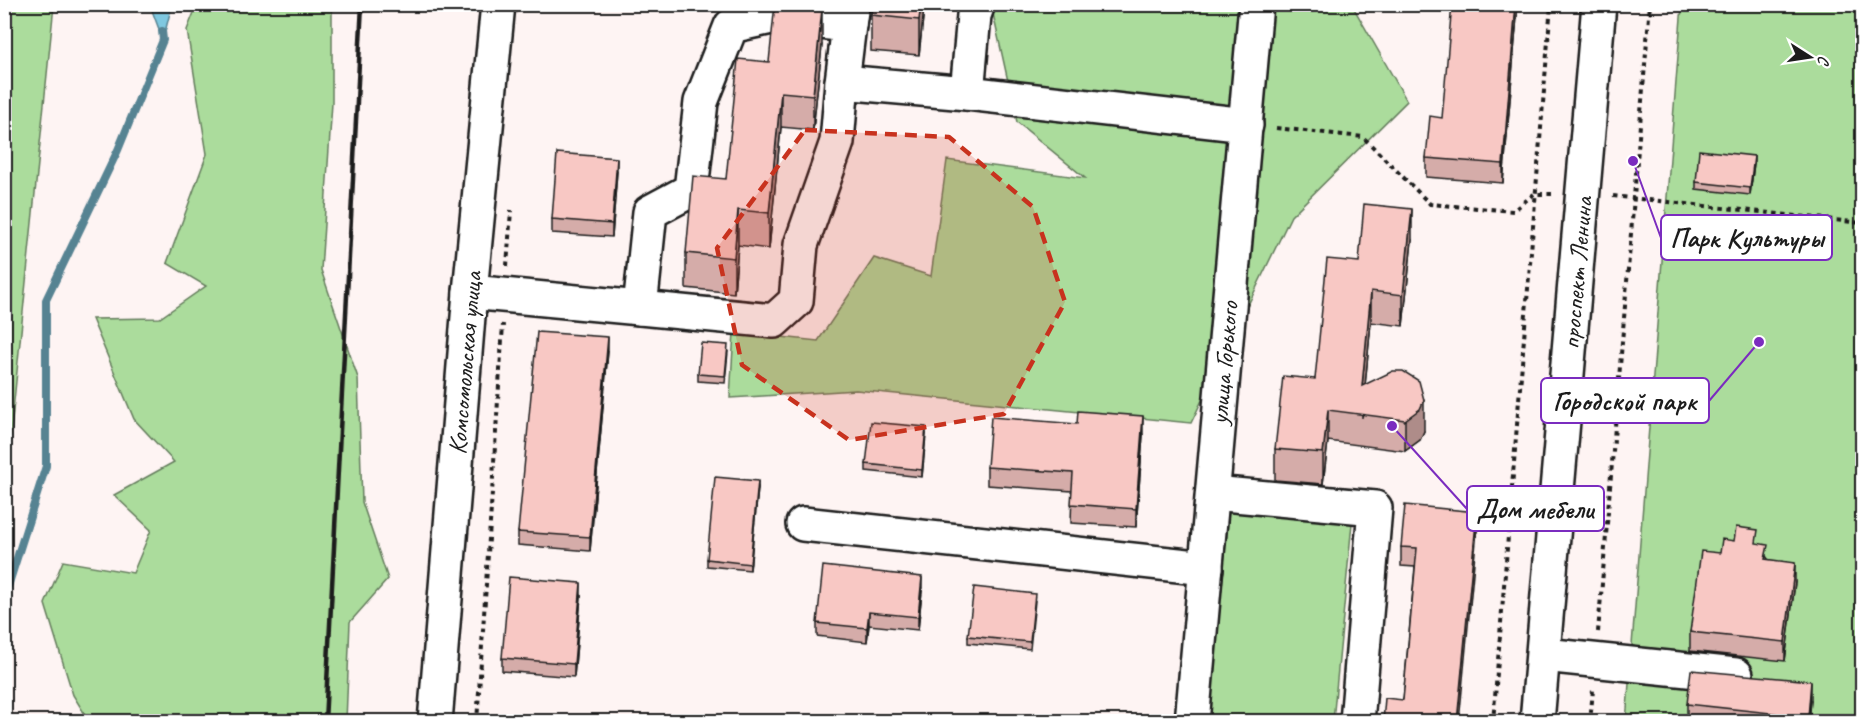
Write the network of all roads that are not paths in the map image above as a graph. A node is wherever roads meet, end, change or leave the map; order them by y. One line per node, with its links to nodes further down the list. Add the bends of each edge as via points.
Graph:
1 (498, 4): 9 (street, Комсомольская улица)
2 (978, 4): 7 (street)
3 (1256, 4): 8 (street, улица Горького)
4 (1599, 4): 14 (street, проспект Ленина)
5 (851, 15): 6 (street); 10 (street, via 772,17 731,26 701,102 691,190 650,212)
6 (842, 82): 7 (street); 10 (street, via 837,142 801,245 796,301 774,321)
7 (967, 93): 8 (street)
8 (1246, 125): 11 (street, улица Горького)
9 (470, 292): 10 (street); 16 (street, Комсомольская улица)
10 (640, 308)
11 (1213, 493): 13 (street, улица Горького); 18 (street, via 1375,508)
12 (803, 524): 13 (street)
13 (1206, 568): 17 (street, улица Горького)
14 (1544, 655): 15 (street); 19 (street, проспект Ленина)
15 (1767, 678)
16 (435, 722)
17 (1192, 722)
18 (1357, 722)
19 (1537, 722)

